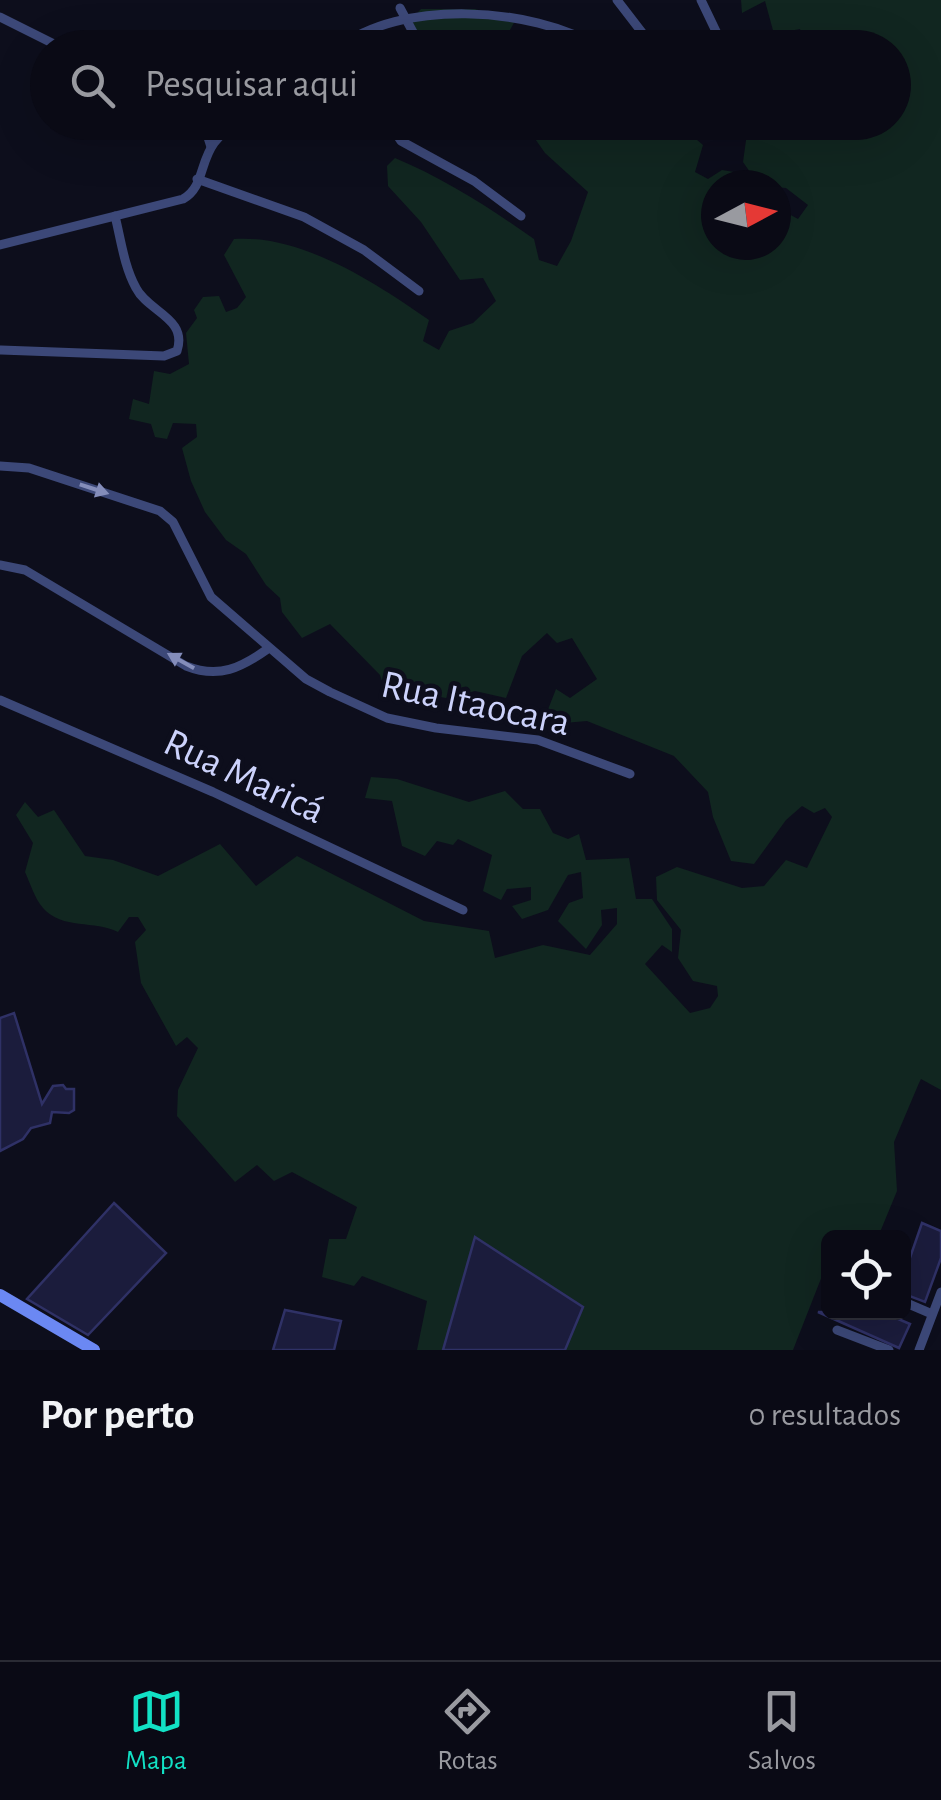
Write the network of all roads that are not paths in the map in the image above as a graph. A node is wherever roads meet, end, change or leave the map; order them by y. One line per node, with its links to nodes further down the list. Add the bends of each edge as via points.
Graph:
1 (616, 0): 8 (street)
2 (701, 0): 9 (street)
3 (400, 8): 5 (street); 6 (street); 7 (street, via 456,2 505,8)
4 (0, 17): 10 (street)
5 (357, 30)
6 (411, 30)
7 (566, 30)
8 (640, 30)
9 (715, 30)
10 (30, 32)
11 (209, 140): 14 (street)
12 (216, 140): 14 (street)
13 (400, 140): 17 (street)
14 (211, 147): 15 (street)
15 (197, 179): 16 (street, via 183,199); 19 (street, via 304,217)
16 (115, 216): 18 (street); 20 (street, via 135,286 146,304 175,324 177,351 164,356)
17 (521, 216)
18 (0, 246)
19 (419, 290)
20 (0, 350)
21 (0, 466): 23 (street, Rua Itaocara, one-way to 23, via 30,468 160,511 173,522 212,597)
22 (0, 565): 23 (street, one-way to 22, via 237,668 202,672 25,570)
23 (269, 648): 25 (street, Rua Itaocara, via 306,678 387,718 538,740)
24 (0, 700): 26 (street, Rua Maricá)
25 (630, 774)
26 (463, 910)
27 (941, 1292): 30 (street)
28 (0, 1295): 32 (main road)
29 (911, 1305): 30 (street)
30 (932, 1314): 34 (street)
31 (837, 1330): 33 (street)
32 (94, 1350)
33 (888, 1350)
34 (919, 1350)

